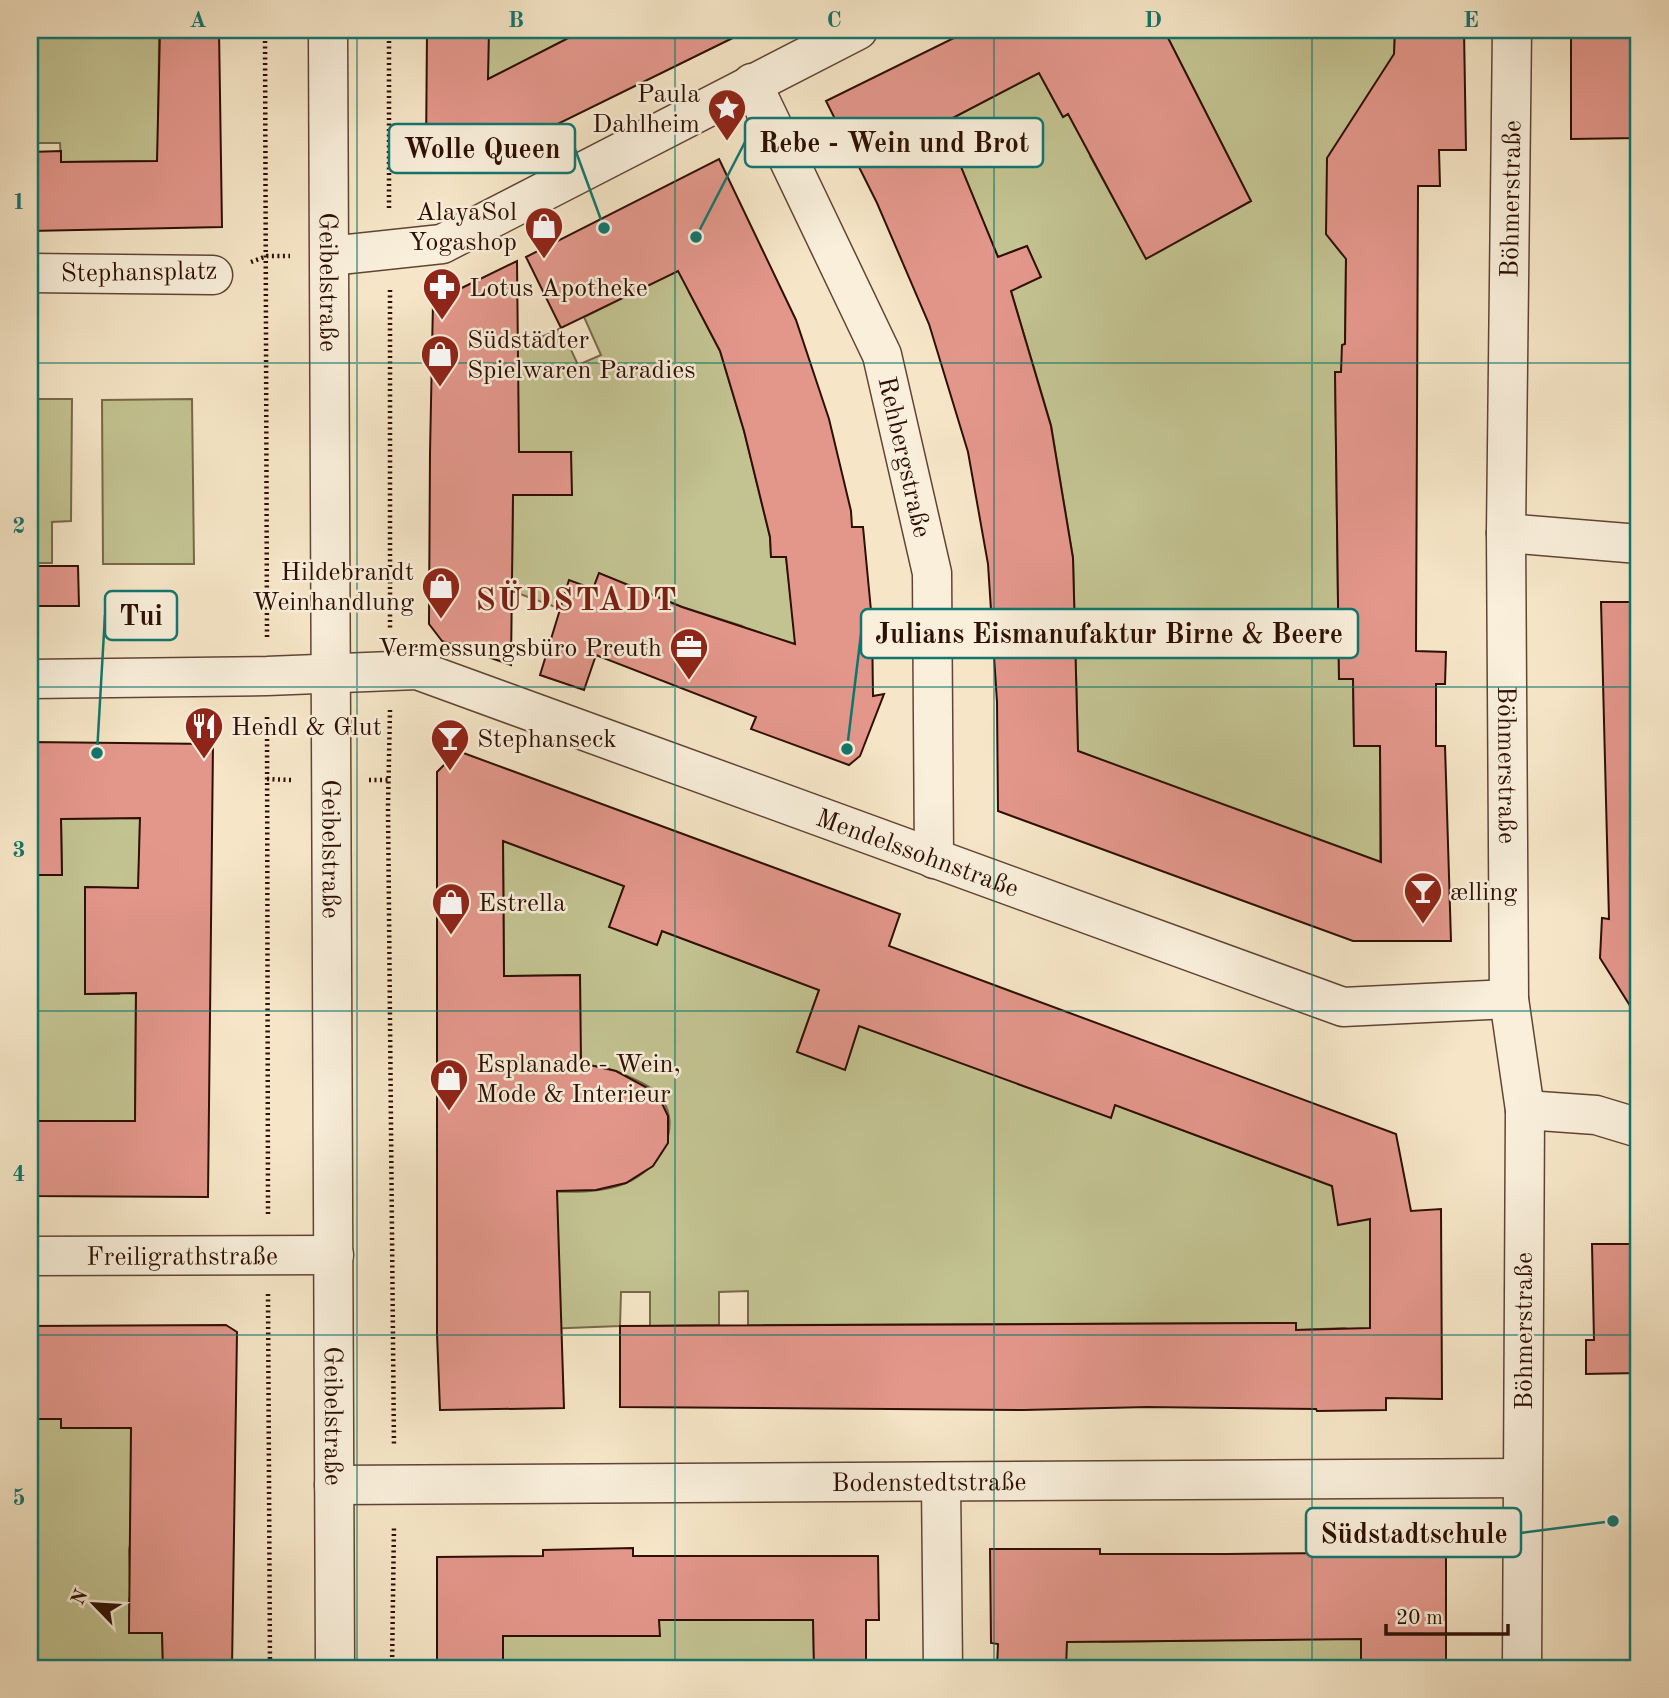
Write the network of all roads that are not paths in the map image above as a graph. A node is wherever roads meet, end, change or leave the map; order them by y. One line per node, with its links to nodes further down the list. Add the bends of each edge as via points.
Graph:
1 (328, 30): 5 (street, Geibelstraße)
2 (858, 30): 4 (street)
3 (1511, 30): 8 (street, Böhmerstraße)
4 (752, 83): 5 (street, via 442,244); 12 (street, Rehbergstraße, via 882,355 932,573)
5 (330, 256): 10 (street, Geibelstraße)
6 (30, 273): 7 (street, Stephansplatz)
7 (213, 275)
8 (1506, 533): 9 (street); 13 (street, Böhmerstraße)
9 (1639, 544)
10 (331, 674): 11 (street); 12 (street, Mendelssohnstraße, via 417,670); 16 (street, Geibelstraße)
11 (30, 679)
12 (934, 859): 13 (street, Mendelssohnstraße, via 1343,1007)
13 (1509, 999): 14 (street, Böhmerstraße)
14 (1525, 1110): 15 (street, via 1596,1115); 18 (street, Böhmerstraße)
15 (1639, 1128)
16 (334, 1255): 17 (street, Freiligrathstraße); 20 (street, Geibelstraße)
17 (30, 1256)
18 (1522, 1478): 19 (street, Bodenstedtstraße); 23 (street, Böhmerstraße)
19 (942, 1483): 20 (street, Bodenstedtstraße); 22 (street)
20 (334, 1485): 21 (street, Geibelstraße)
21 (335, 1668)
22 (943, 1668)
23 (1522, 1668)

